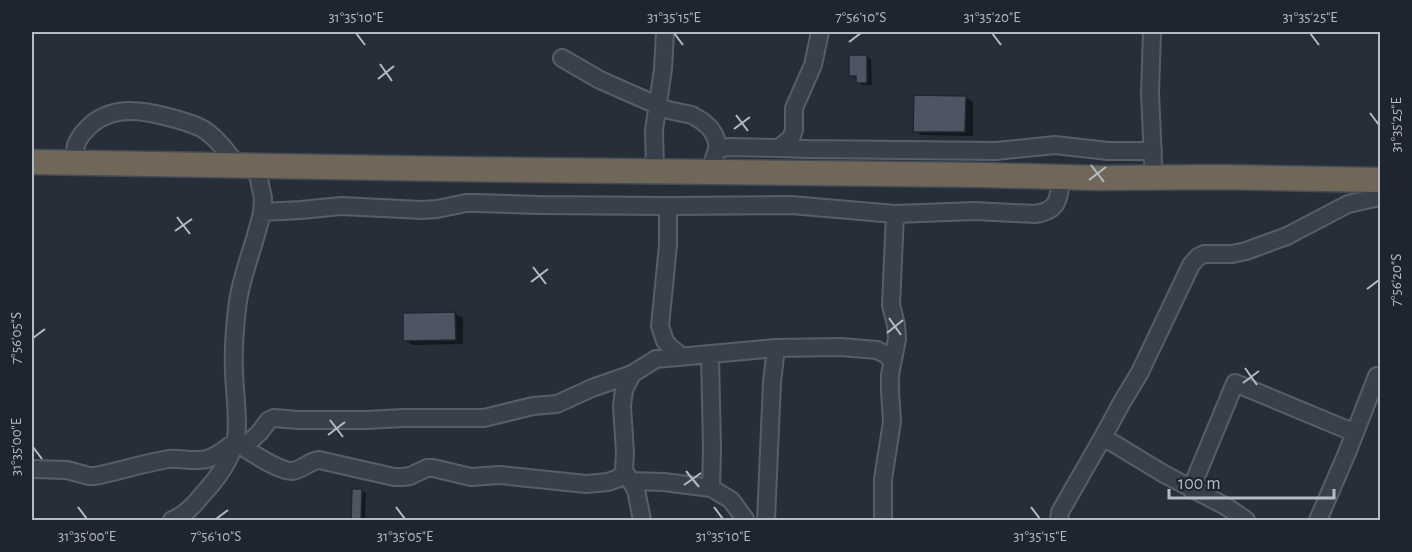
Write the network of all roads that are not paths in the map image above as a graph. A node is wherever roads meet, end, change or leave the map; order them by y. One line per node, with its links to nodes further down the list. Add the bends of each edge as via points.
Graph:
1 (665, 32): 5 (street)
2 (820, 32): 6 (street, via 813,65 794,108 794,130 791,138)
3 (1152, 32): 7 (street)
4 (562, 58): 5 (street, via 600,80)
5 (658, 105): 8 (street, via 692,115 710,128 715,136); 12 (street)
6 (778, 148): 7 (street, via 996,150 1055,145); 8 (street, via 728,147)
7 (1153, 151): 14 (street)
8 (713, 160): 12 (highway); 13 (highway)
9 (32, 162): 10 (highway)
10 (75, 163): 11 (highway); 11 (street, via 77,142 87,128 109,114 129,111 194,124)
11 (247, 166): 12 (highway); 18 (street, via 262,198)
12 (655, 171)
13 (1061, 177): 14 (highway); 19 (street, via 1056,203 1045,213)
14 (1154, 178): 15 (highway)
15 (1380, 180)
16 (1380, 197): 29 (street, via 1348,204 1287,236 1246,251 1198,257 1140,374)
17 (668, 206): 18 (street, via 477,203 422,210 341,206); 19 (street, via 791,205); 20 (street)
18 (262, 212): 30 (street, via 239,298 234,346)
19 (895, 214): 25 (street, via 891,305 897,339)
20 (660, 326): 23 (street, via 665,341); 24 (street)
21 (776, 348): 22 (street); 25 (street, via 867,348 883,352); 35 (street)
22 (710, 355): 23 (street); 33 (street)
23 (681, 356): 24 (street)
24 (656, 359): 26 (street)
25 (892, 362): 39 (street, via 892,422 883,479)
26 (632, 374): 30 (street, via 557,404 484,418 274,418); 32 (street, via 622,406)
27 (1377, 376): 28 (street)
28 (1355, 433): 34 (street, via 1235,383); 42 (street)
29 (1103, 437): 34 (street); 40 (street)
30 (239, 444): 31 (street, via 207,459 178,458 95,476); 32 (street, via 290,471 320,460 394,477 410,476 427,468 471,477 500,474 586,484); 36 (street, via 192,507)
31 (32, 469)
32 (628, 476): 33 (street); 37 (street, via 636,490)
33 (711, 488): 38 (street, via 731,500)
34 (1191, 489): 41 (street)
35 (766, 518): 38 (street)
36 (172, 520)
37 (642, 520)
38 (743, 520)
39 (883, 520)
40 (1059, 520)
41 (1246, 520)
42 (1318, 520)

